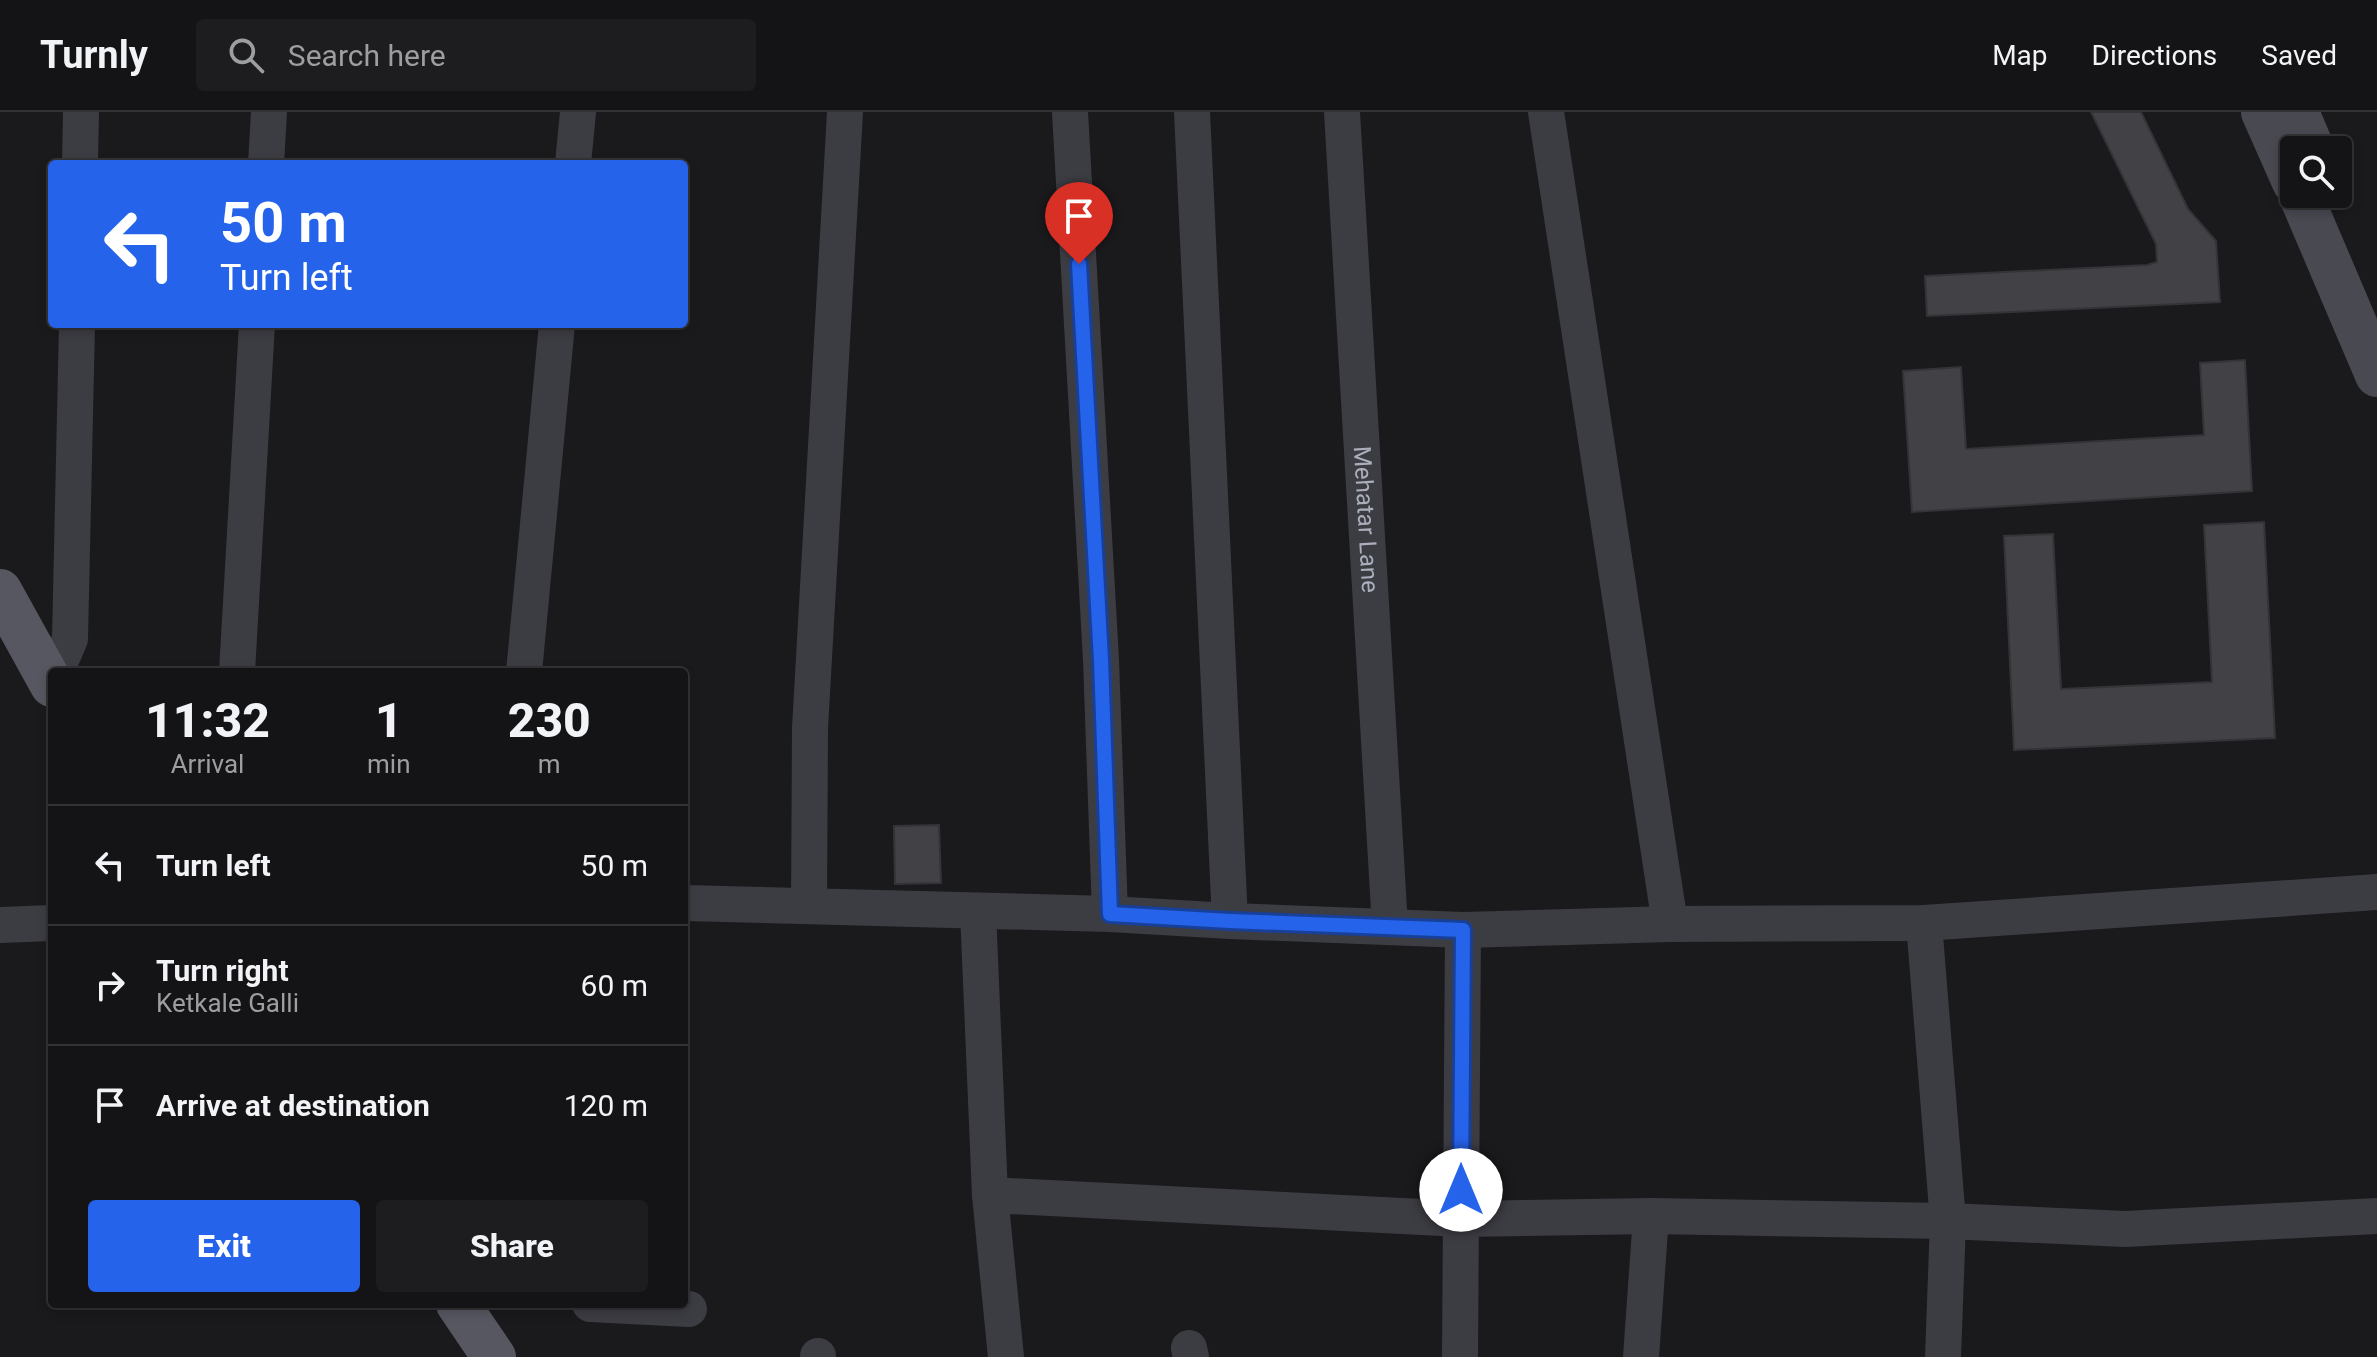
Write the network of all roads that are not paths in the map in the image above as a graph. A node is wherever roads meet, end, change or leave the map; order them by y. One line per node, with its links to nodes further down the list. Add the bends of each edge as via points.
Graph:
1 (81, 112): 13 (street)
2 (269, 112): 14 (street)
3 (578, 112): 15 (street)
4 (845, 112): 30 (street, via 810,728)
5 (1070, 112): 32 (street)
6 (1192, 112): 33 (street)
7 (1342, 112): 38 (street, Mehatar Lane)
8 (1546, 112): 36 (street)
9 (2263, 112): 12 (main road)
10 (2297, 112): 11 (main road)
11 (2307, 136)
12 (2280, 150)
13 (80, 160)
14 (266, 160)
15 (573, 160)
16 (2306, 208): 22 (main road)
17 (2336, 208): 18 (main road)
18 (2377, 305)
19 (77, 328): 24 (street, via 70,639)
20 (257, 328): 25 (street)
21 (557, 328): 26 (street)
22 (2377, 375)
23 (0, 591): 27 (main road)
24 (58, 668)
25 (237, 668)
26 (524, 668)
27 (48, 672)
28 (2377, 892): 35 (street)
29 (688, 903): 30 (street)
30 (809, 906): 31 (street)
31 (978, 911): 32 (street); 40 (street)
32 (1110, 914): 33 (street)
33 (1230, 921): 38 (street)
34 (48, 923): 37 (street)
35 (1924, 923): 36 (street); 44 (street)
36 (1670, 924): 39 (street)
37 (0, 925)
38 (1390, 927): 39 (street)
39 (1463, 930): 43 (street)
40 (990, 1195): 43 (street); 49 (street)
41 (1651, 1216): 43 (street); 44 (street); 51 (street)
42 (2377, 1216): 44 (street, via 2125,1229)
43 (1461, 1219): 50 (street)
44 (1948, 1221): 52 (street)
45 (461, 1308): 48 (main road)
46 (669, 1308): 47 (street)
47 (689, 1309)
48 (494, 1357)
49 (1006, 1357)
50 (1460, 1357)
51 (1641, 1357)
52 (1943, 1357)

